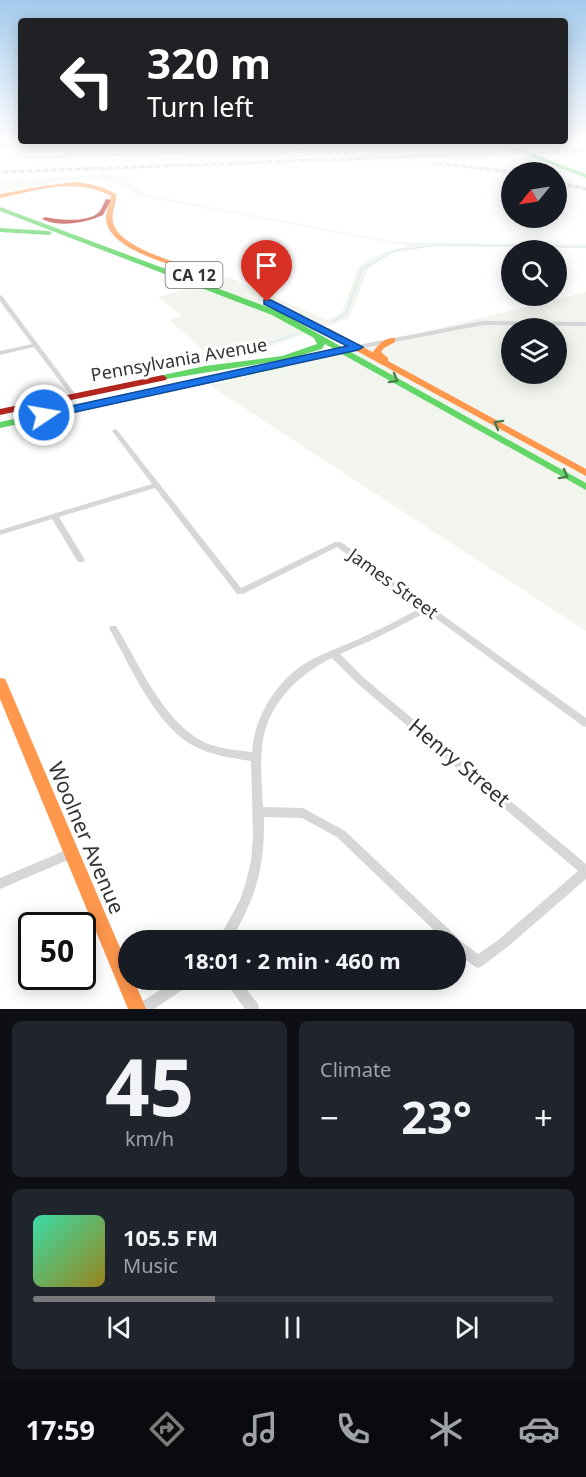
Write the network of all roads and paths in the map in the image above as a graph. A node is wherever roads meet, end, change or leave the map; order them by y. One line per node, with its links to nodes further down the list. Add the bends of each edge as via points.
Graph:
1 (52, 187): 4 (main road)
2 (94, 187): 7 (main road, via 108,195 105,210 96,217 59,221)
3 (101, 187): 10 (main road, via 112,192 110,223 119,237)
4 (0, 196)
5 (0, 204): 7 (main road, CA 12)
6 (0, 209): 9 (main road, CA 12)
7 (27, 214): 10 (main road, CA 12)
8 (0, 230): 9 (main road, via 50,233)
9 (151, 265): 13 (main road, CA 12, via 261,306)
10 (212, 282): 16 (main road, CA 12, via 285,310)
11 (1, 301): 15 (street)
12 (586, 324): 14 (street, Pennsylvania Avenue, via 483,323)
13 (316, 335): 17 (main road, CA 12); 19 (main road, via 319,347)
14 (392, 340): 16 (street, Pennsylvania Avenue); 20 (main road, via 378,352)
15 (36, 345): 18 (street); 21 (street)
16 (358, 347): 17 (main road, Pennsylvania Avenue); 20 (main road, CA 12)
17 (343, 350): 19 (main road, Pennsylvania Avenue); 27 (main road, CA 12, one-way to 27)
18 (0, 353)
19 (288, 358): 21 (main road, Pennsylvania Avenue, via 205,369); 23 (main road, Pennsylvania Avenue, via 286,364)
20 (389, 364): 25 (main road, CA 12, one-way to 20)
21 (74, 396): 22 (main road, Pennsylvania Avenue)
22 (0, 412)
23 (0, 425)
24 (115, 431): 26 (street, James Street)
25 (586, 473)
26 (156, 485): 28 (street); 31 (street, James Street, via 240,592 338,544)
27 (586, 487)
28 (54, 516): 29 (street); 30 (street)
29 (0, 533)
30 (81, 560)
31 (426, 609): 33 (street); 35 (street, James Street)
32 (113, 628): 36 (street, via 174,725 194,742)
33 (334, 654): 36 (street, via 293,678 274,700 258,733); 39 (street, Henry Street)
34 (0, 683): 38 (main road, Woolner Avenue)
35 (586, 723)
36 (254, 757): 37 (street)
37 (259, 812): 41 (street, via 252,885); 42 (street, via 303,813 341,834)
38 (71, 853): 40 (street); 46 (main road, Woolner Avenue)
39 (586, 871): 43 (street, via 478,962)
40 (0, 884)
41 (230, 930)
42 (442, 930)
43 (466, 952)
44 (172, 990): 47 (street)
45 (239, 990): 48 (street)
46 (136, 1009)
47 (143, 1009)
48 (253, 1009)

